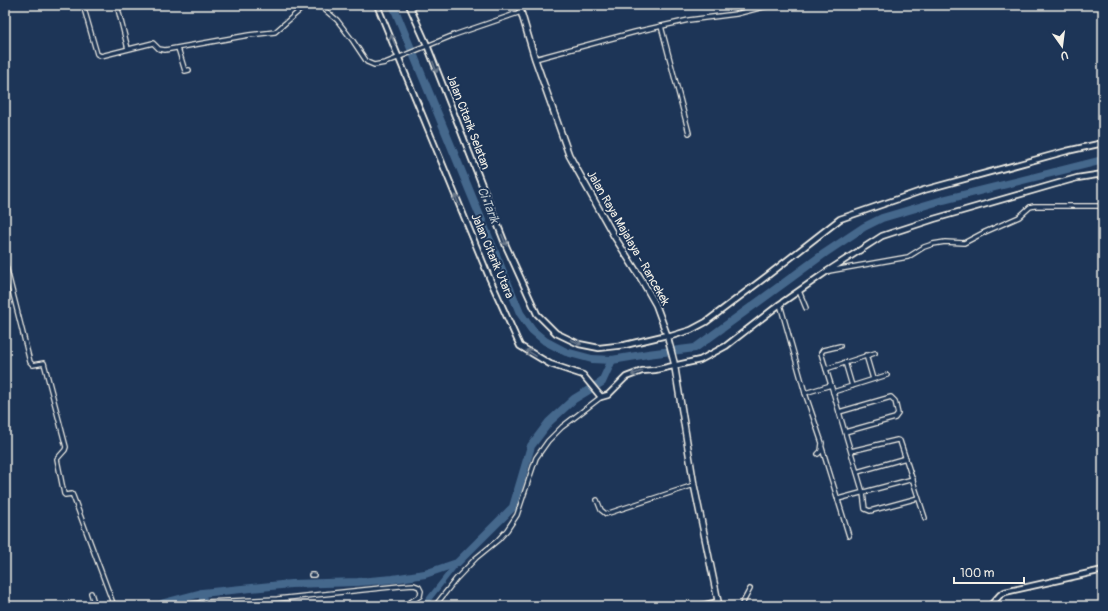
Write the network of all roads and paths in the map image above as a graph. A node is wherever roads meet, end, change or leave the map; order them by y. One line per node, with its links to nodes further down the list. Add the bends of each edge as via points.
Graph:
1 (83, 5): 14 (street, via 98,55)
2 (117, 5): 14 (street)
3 (306, 5): 13 (street, via 275,32)
4 (319, 5): 15 (street, via 337,20 370,64 378,65)
5 (377, 5): 15 (street, Jalan Citarik Utara, one-way to 5)
6 (418, 5): 9 (street)
7 (519, 5): 10 (main road, Jalan Raya Majalaya - Rancekek)
8 (772, 5): 11 (street, via 736,14)
9 (410, 6): 12 (street, Jalan Citarik Selatan)
10 (521, 12): 12 (street); 16 (main road, Jalan Raya Majalaya - Rancekek)
11 (661, 26): 16 (street); 18 (street)
12 (425, 46): 15 (street); 27 (street, Jalan Citarik Selatan, one-way to 27, via 506,246 537,314 556,333 579,344 599,348)
13 (178, 48): 14 (street, via 159,49 153,43); 17 (street, via 185,71)
14 (128, 49)
15 (400, 56): 40 (street, Jalan Citarik Utara, one-way to 15, via 583,375 550,364 520,346 489,277)
16 (535, 59): 27 (main road, Jalan Raya Majalaya - Rancekek, via 569,155 656,305)
17 (189, 70)
18 (689, 133)
19 (1103, 143): 27 (street, Jalan Citarik Selatan, via 924,190 840,219 706,322 691,330)
20 (1103, 174): 23 (street, via 1077,178 888,233)
21 (1103, 206): 23 (street, via 1034,206 1019,217 964,244 933,244 908,257)
22 (5, 262): 61 (street, via 30,362 43,363 45,366 66,447 58,457 64,494 73,496)
23 (826, 272): 24 (street)
24 (799, 291): 25 (street); 26 (street)
25 (780, 304): 32 (street, via 726,346 700,360); 39 (street)
26 (806, 308)
27 (668, 336): 32 (main road, Jalan Raya Majalaya - Rancekek)
28 (840, 346): 33 (street, via 821,352)
29 (875, 353): 30 (street)
30 (866, 356): 31 (street); 35 (street)
31 (845, 362): 33 (street); 37 (street)
32 (675, 364): 40 (street, one-way to 40, via 654,370 642,370 626,377 608,395); 49 (main road, Jalan Raya Majalaya - Rancekek)
33 (826, 369): 36 (street)
34 (887, 375): 35 (street)
35 (873, 379): 37 (street)
36 (831, 385): 38 (street); 39 (street)
37 (852, 386): 38 (street)
38 (833, 392): 41 (street)
39 (806, 393): 43 (street)
40 (600, 397): 64 (street, via 548,441 536,458 514,520 498,540 456,579)
41 (839, 412): 42 (street); 42 (street, via 891,397 895,402 898,414 895,418)
42 (845, 432): 44 (street)
43 (822, 447): 45 (street); 52 (street)
44 (851, 452): 46 (street, via 897,440 901,442); 47 (street)
45 (818, 454)
46 (906, 458): 47 (street); 48 (street)
47 (857, 472): 50 (street)
48 (913, 479): 50 (street); 51 (street)
49 (694, 485): 53 (street, via 606,514 601,510); 59 (main road, Jalan Raya Majalaya - Rancekek)
50 (863, 493): 51 (street, via 867,511); 52 (street)
51 (918, 498): 54 (street)
52 (838, 499): 55 (street)
53 (597, 500)
54 (925, 518)
55 (849, 536)
56 (1103, 570): 67 (street, via 1005,592)
57 (750, 589): 66 (street)
58 (91, 593): 60 (street)
59 (718, 604): 65 (street)
60 (95, 606)
61 (114, 606)
62 (176, 606): 63 (street, via 201,602 277,599 400,586 419,587 420,596)
63 (404, 606)
64 (436, 606)
65 (701, 606)
66 (741, 606)
67 (990, 606)

